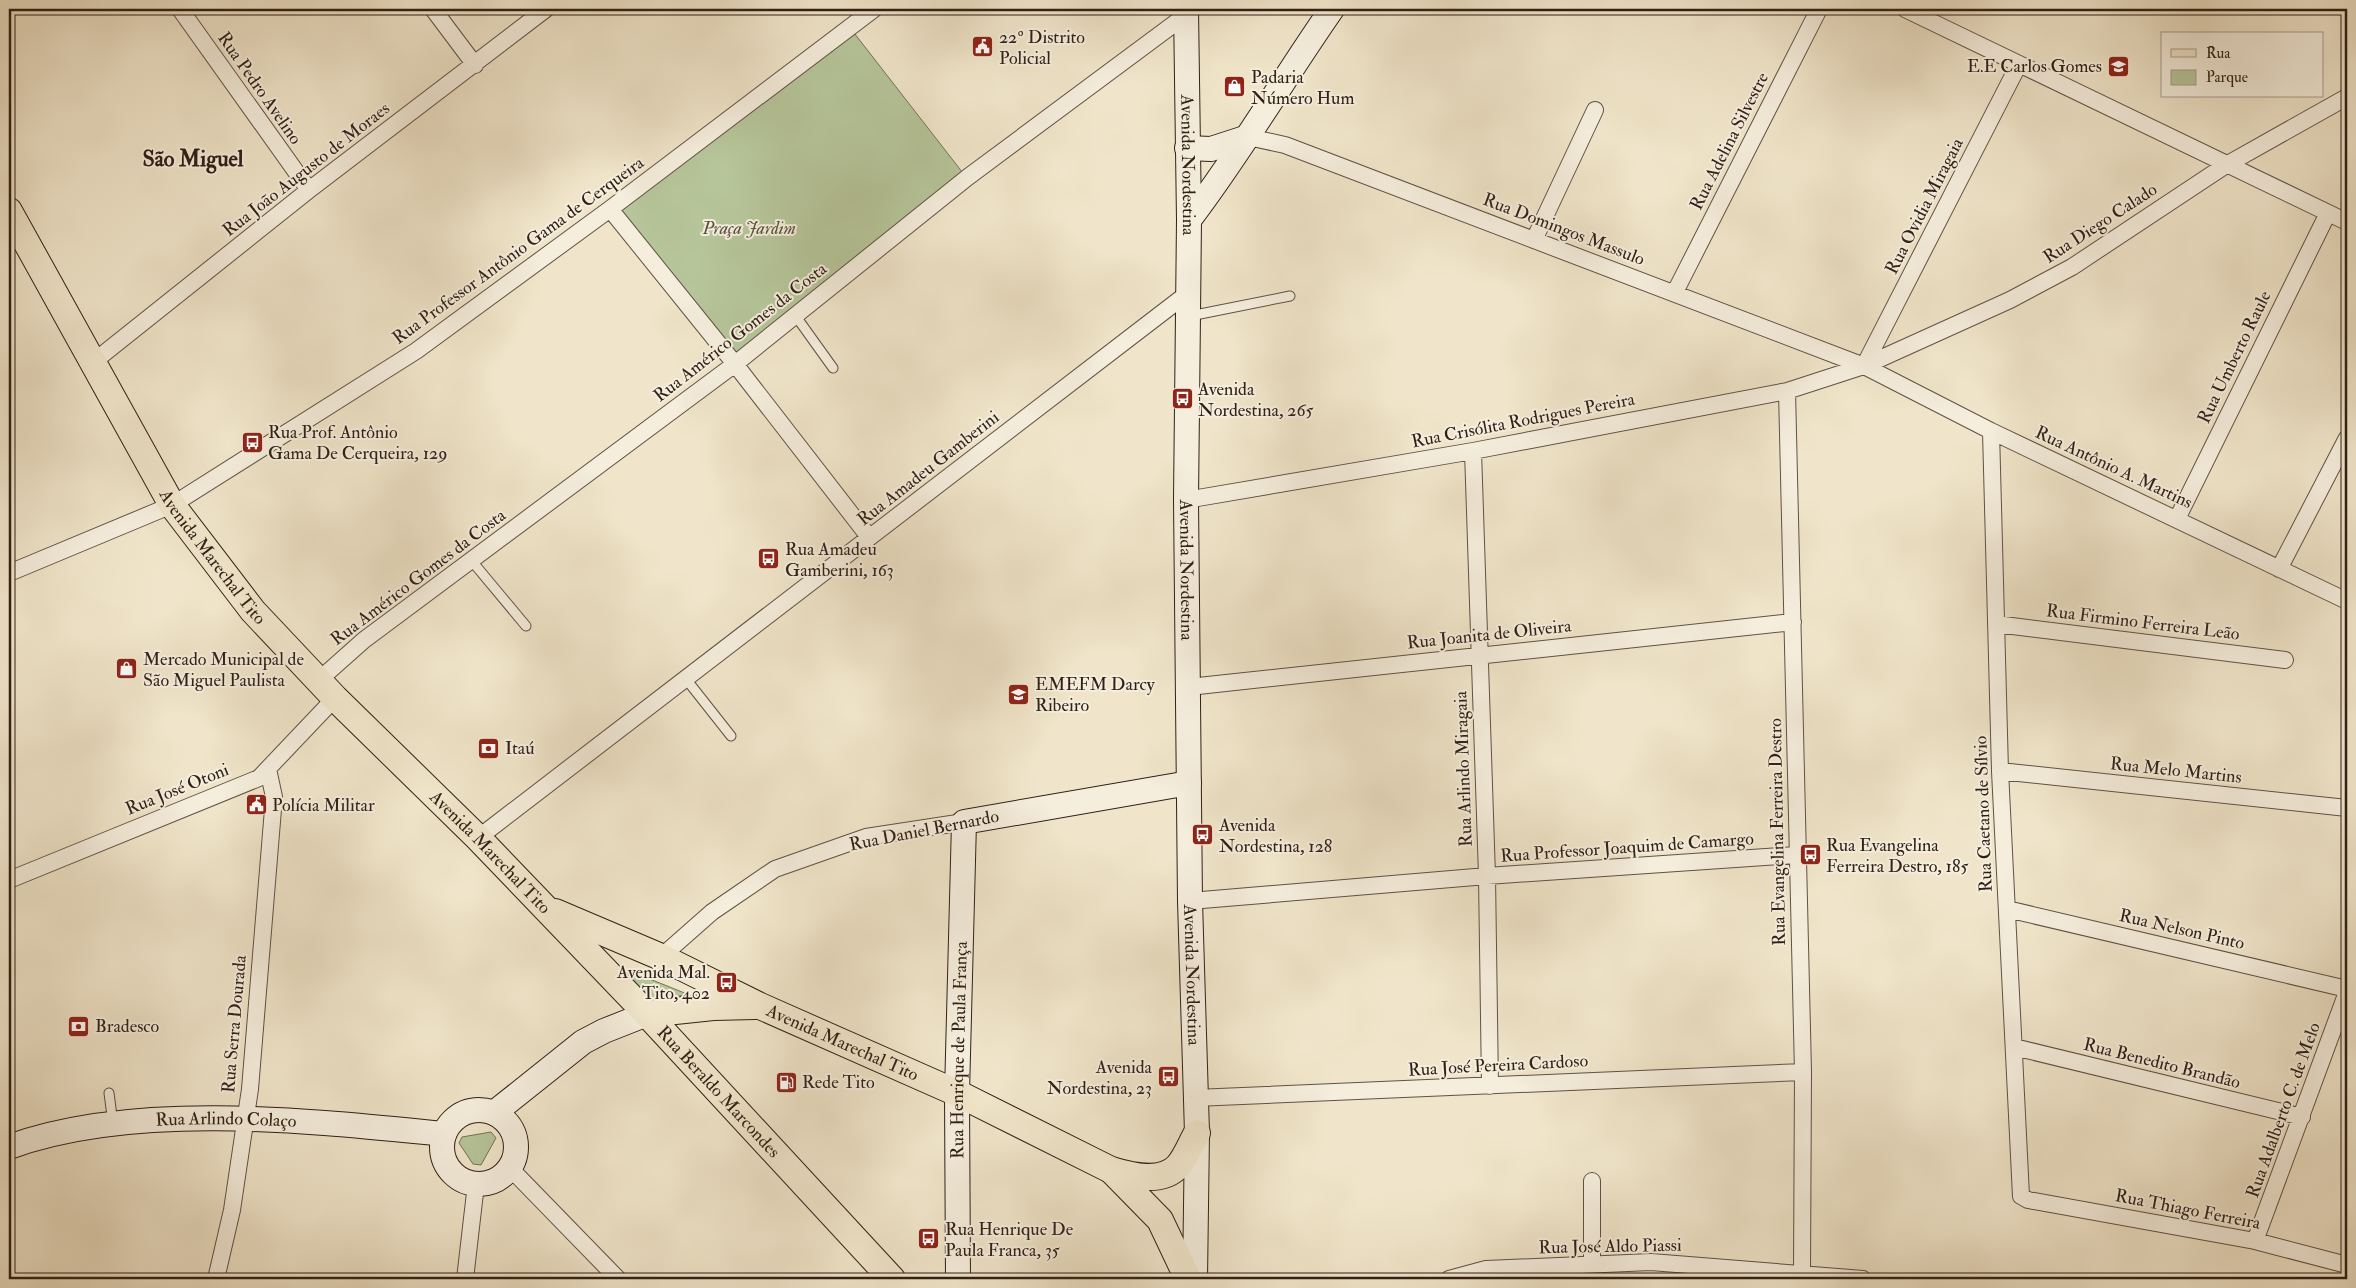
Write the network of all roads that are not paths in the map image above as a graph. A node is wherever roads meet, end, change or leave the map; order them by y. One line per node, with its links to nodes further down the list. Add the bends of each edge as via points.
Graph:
1 (180, 9): 16 (street, Rua Pedro Avelino)
2 (433, 9): 10 (street)
3 (546, 9): 10 (street, Rua João Augusto de Moraes)
4 (874, 9): 17 (street, Rua Professor Antônio Gama de Cerqueira)
5 (1332, 9): 13 (main road, via 1287,73)
6 (1819, 9): 23 (street, Rua Adelina Silvestre)
7 (1905, 9): 9 (street)
8 (1186, 12): 14 (main road, Avenida Nordestina); 26 (street, Rua Américo Gomes da Costa, via 968,177)
9 (2019, 64): 15 (street); 30 (street, Rua Ovidia Miragaia)
10 (475, 65): 16 (street, Rua João Augusto de Moraes)
11 (2347, 97): 15 (street, Rua Diego Calado)
12 (1595, 110): 22 (street)
13 (1248, 137): 14 (main road, via 1211,149); 20 (main road); 22 (street, Rua Domingos Massulo, via 1286,145)
14 (1187, 148): 20 (main road, Avenida Nordestina)
15 (2226, 165): 19 (street); 30 (street, Rua Diego Calado, via 2072,267 2010,300)
16 (308, 190): 28 (street, Rua João Augusto de Moraes)
17 (610, 209): 29 (street); 37 (street, Rua Professor Antônio Gama de Cerqueira, via 416,351)
18 (9, 211): 28 (main road, Avenida Marechal Tito)
19 (2328, 213): 21 (street); 38 (street, Rua Umberto Raule)
20 (1189, 220): 24 (main road, Avenida Nordestina)
21 (2347, 222)
22 (1534, 240): 23 (street, Rua Domingos Massulo)
23 (1675, 292): 30 (street, Rua Domingos Massulo)
24 (1188, 293): 27 (main road, Avenida Nordestina); 39 (street, Rua Amadeu Gamberini)
25 (1290, 296): 27 (lane)
26 (795, 315): 29 (street, Rua Américo Gomes da Costa); 31 (lane)
27 (1188, 316): 36 (main road, Avenida Nordestina)
28 (92, 363): 37 (main road, Avenida Marechal Tito)
29 (735, 364): 39 (street); 40 (street, Rua Américo Gomes da Costa)
30 (1864, 366): 32 (street, Rua Crisólita Rodrigues Pereira); 33 (street, Rua Antônio A. Martins)
31 (833, 368)
32 (1787, 391): 35 (street, Rua Crisólita Rodrigues Pereira); 44 (street, Rua Evangelina Ferreira Destro)
33 (1991, 431): 38 (street, Rua Antônio A. Martins); 45 (street, Rua Caetano de Sílvio)
34 (2347, 438): 41 (street)
35 (1473, 451): 36 (street, Rua Crisólita Rodrigues Pereira); 47 (street, Rua Arlindo Miragaia)
36 (1186, 500): 50 (main road, Avenida Nordestina)
37 (172, 504): 42 (street, Rua Professor Antônio Gama de Cerqueira); 51 (main road, Avenida Marechal Tito, via 253,611)
38 (2177, 518): 41 (street, Rua Antônio A. Martins)
39 (870, 538): 49 (street, Rua Amadeu Gamberini)
40 (471, 560): 46 (lane); 51 (street, Rua Américo Gomes da Costa, via 364,640)
41 (2279, 569): 43 (street, Rua Antônio A. Martins)
42 (9, 573)
43 (2347, 601)
44 (1794, 622): 47 (street, Rua Joanita de Oliveira); 59 (street, Rua Evangelina Ferreira Destro)
45 (1996, 624): 48 (street, Rua Firmino Ferreira Leão); 54 (street, Rua Caetano de Sílvio)
46 (526, 626)
47 (1479, 654): 50 (street, Rua Joanita de Oliveira); 60 (street, Rua Arlindo Miragaia)
48 (2285, 660)
49 (686, 679): 52 (lane); 58 (street, Rua Amadeu Gamberini)
50 (1189, 688): 55 (main road, Avenida Nordestina)
51 (327, 689): 53 (street, Rua José Otoni); 58 (main road, Avenida Marechal Tito)
52 (731, 736)
53 (268, 770): 61 (street, Rua José Otoni, via 259,778); 77 (street, Rua Serra Dourada, via 274,797)
54 (2000, 771): 56 (street, Rua Melo Martins); 64 (street, Rua Caetano de Sílvio)
55 (1189, 783): 57 (main road, Rua Daniel Bernardo); 62 (main road, Avenida Nordestina)
56 (2347, 808)
57 (964, 822): 65 (street, Rua Daniel Bernardo, via 866,837 774,869 712,912); 73 (main road, Rua Henrique de Paula França)
58 (478, 838): 63 (main road, Avenida Marechal Tito)
59 (1796, 856): 60 (street, Rua Professor Joaquim de Camargo); 70 (street, Rua Evangelina Ferreira Destro)
60 (1486, 876): 62 (street, Rua Professor Joaquim de Camargo); 71 (street, Rua Arlindo Miragaia)
61 (9, 880)
62 (1190, 901): 74 (main road, Avenida Nordestina)
63 (544, 907): 65 (main road, Avenida Marechal Tito); 68 (main road, Rua Beraldo Marcondes)
64 (2007, 909): 66 (street, Rua Nelson Pinto); 69 (street, Rua Caetano de Sílvio)
65 (661, 957): 67 (main road, Avenida Marechal Tito)
66 (2347, 991): 76 (street, Rua Adalberto C. de Melo)
67 (760, 1006): 68 (main road); 73 (main road, Avenida Marechal Tito)
68 (646, 1014): 75 (main road, via 583,1042); 95 (main road, Rua Beraldo Marcondes)
69 (2014, 1047): 76 (street, Rua Benedito Brandão); 86 (street, Rua Caetano de Sílvio)
70 (1803, 1072): 71 (street, Rua José Pereira Cardoso); 91 (street, Rua Evangelina Ferreira Destro)
71 (1490, 1086): 74 (street, Rua José Pereira Cardoso)
72 (109, 1093): 78 (lane)
73 (957, 1093): 83 (main road, Avenida Marechal Tito); 96 (main road, Rua Henrique de Paula França)
74 (1196, 1098): 79 (main road, Avenida Nordestina)
75 (494, 1113): 80 (main road, via 479,1110 465,1113 453,1121); 82 (main road, via 507,1123 514,1137 516,1153)
76 (2302, 1117): 87 (street, Rua Adalberto C. de Melo)
77 (246, 1119): 78 (main road, Rua Arlindo Colaço); 80 (main road, Rua Arlindo Colaço); 92 (street, Rua Serra Dourada, via 232,1210)
78 (113, 1124): 81 (main road, Rua Arlindo Colaço, via 91,1126)
79 (1197, 1133): 83 (main road, via 1178,1166 1170,1173 1138,1176); 98 (main road)
80 (444, 1134): 85 (main road, via 442,1151 448,1167 460,1179)
81 (9, 1147)
82 (510, 1168): 85 (main road, via 490,1183); 94 (street)
83 (1111, 1170): 97 (main road, Avenida Marechal Tito, via 1160,1220)
84 (1592, 1180): 89 (street)
85 (476, 1184): 93 (street)
86 (2021, 1196): 87 (street, Rua Thiago Ferreira, via 2028,1200)
87 (2256, 1241): 88 (street, Rua Thiago Ferreira)
88 (2347, 1265)
89 (1592, 1266): 90 (street, Rua José Aldo Piassi); 91 (street, Rua José Aldo Piassi, via 1651,1262)
90 (1486, 1269): 99 (street, Rua José Aldo Piassi); 100 (street)
91 (1802, 1273): 101 (street, Rua José Aldo Piassi)
92 (216, 1279)
93 (465, 1279)
94 (618, 1279)
95 (892, 1279)
96 (958, 1279)
97 (1188, 1279)
98 (1195, 1279)
99 (1449, 1279)
100 (1512, 1279)
101 (1863, 1279)

